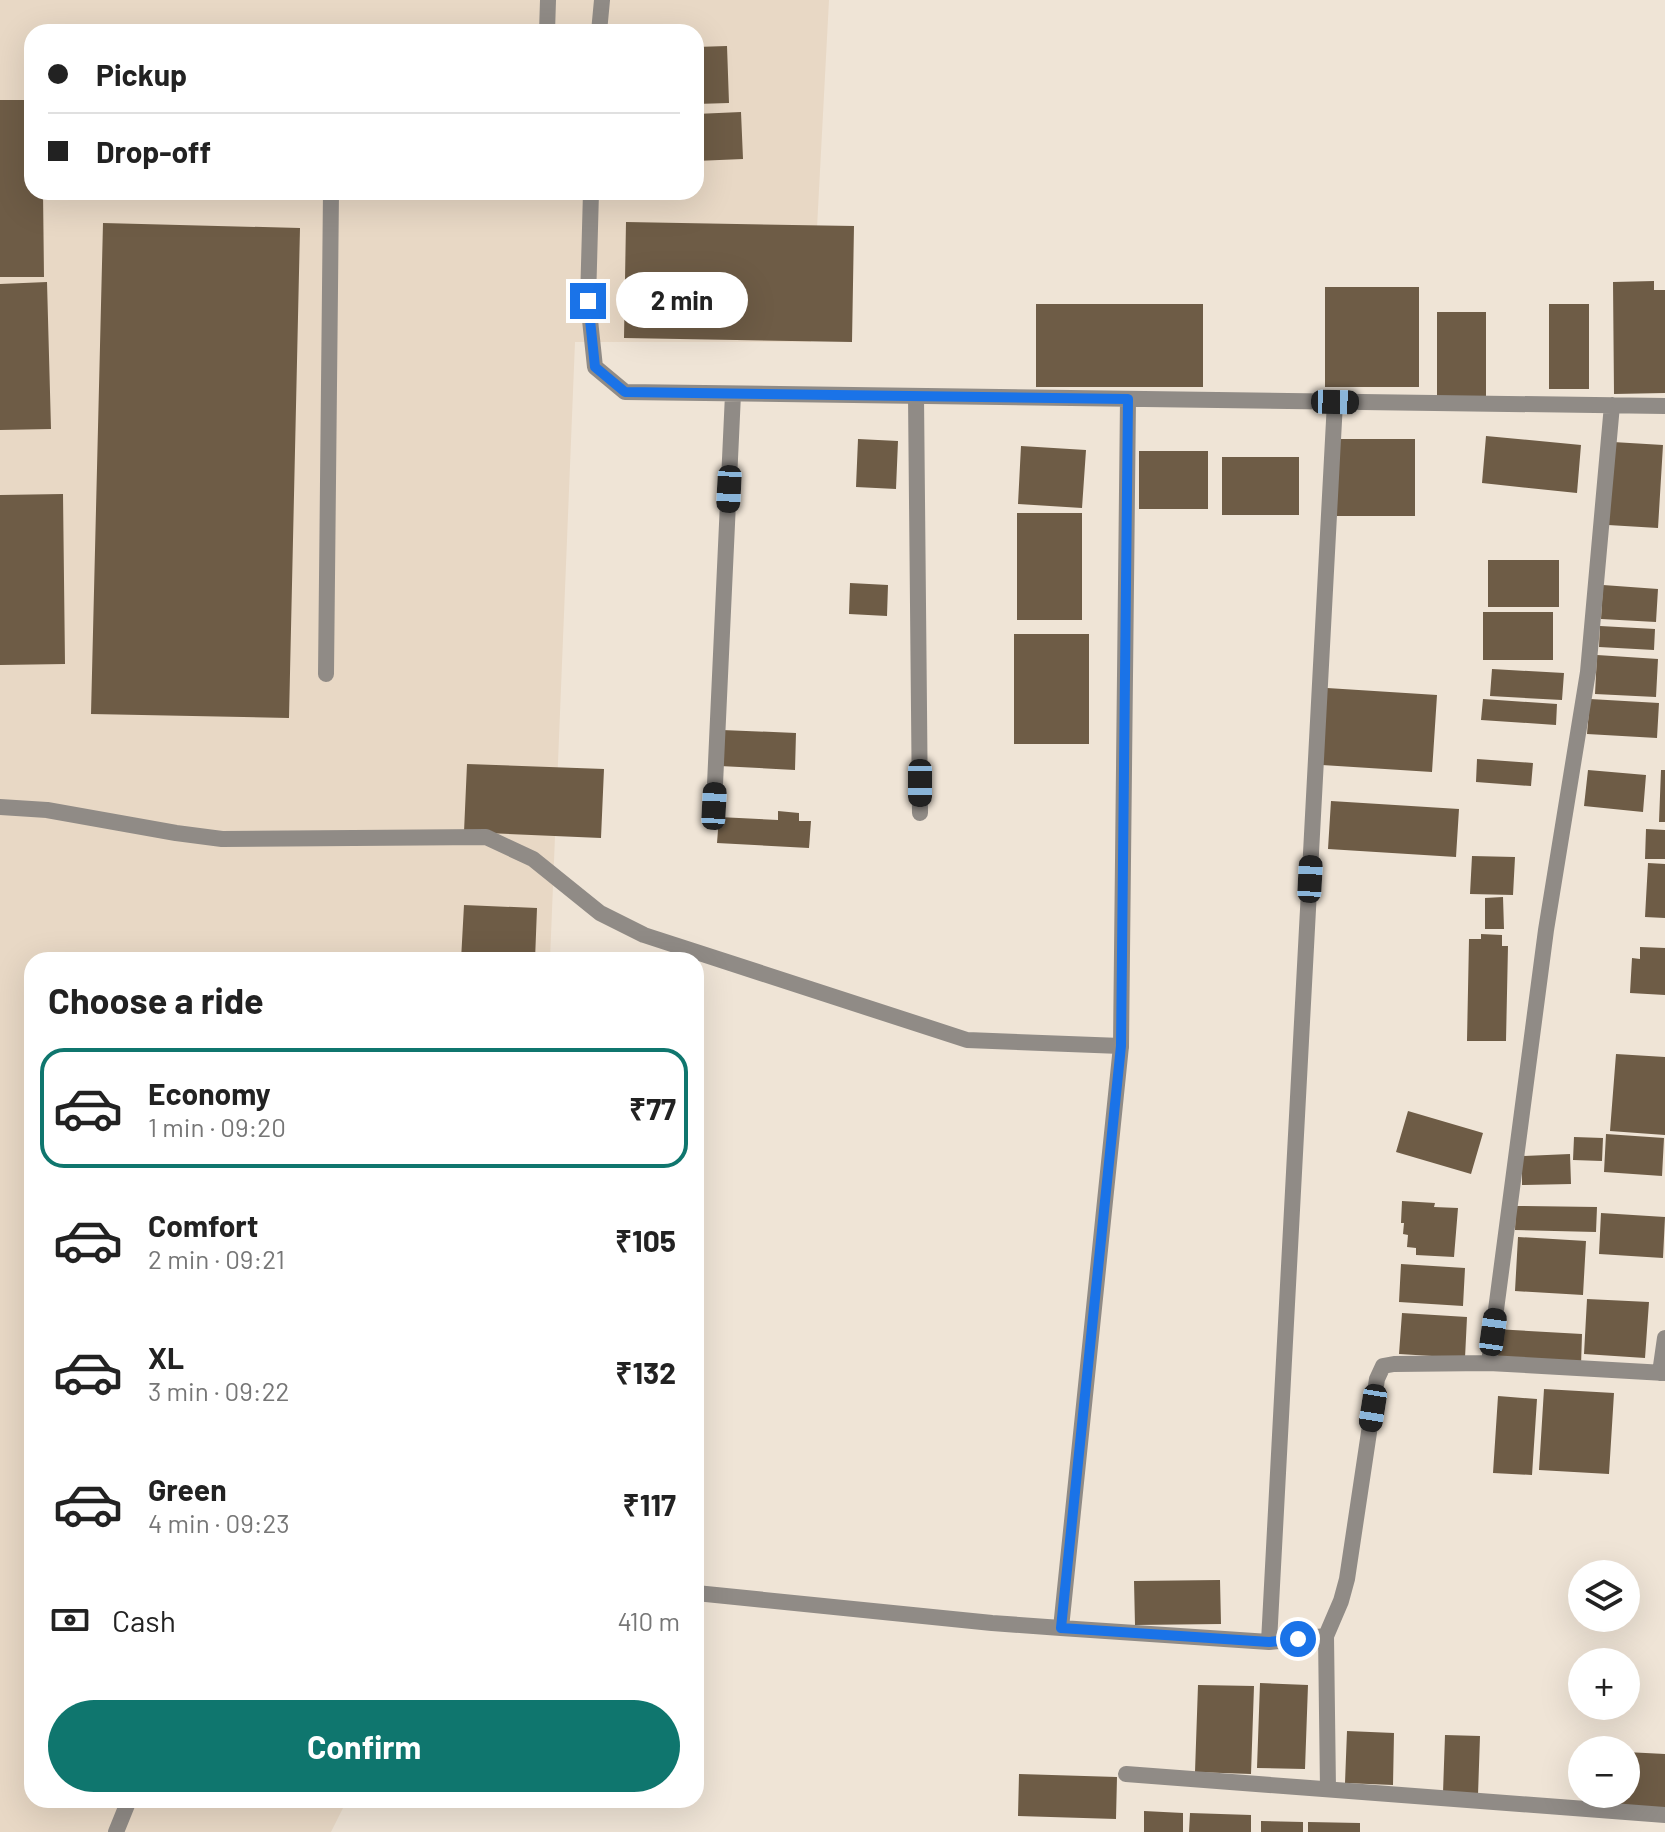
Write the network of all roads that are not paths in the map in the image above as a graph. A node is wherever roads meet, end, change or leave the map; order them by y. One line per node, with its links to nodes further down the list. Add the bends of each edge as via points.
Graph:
1 (548, 0): 3 (street)
2 (602, 0): 4 (street)
3 (547, 24)
4 (600, 24)
5 (331, 200): 13 (street)
6 (591, 200): 7 (street, via 588,301 595,367 625,392)
7 (733, 394): 8 (street); 14 (street)
8 (916, 396): 9 (street); 16 (street)
9 (1128, 399): 10 (street); 19 (street)
10 (1335, 402): 11 (street); 26 (street)
11 (1612, 405): 12 (street); 21 (street, via 1588,672 1546,930)
12 (1665, 406)
13 (326, 674)
14 (714, 806)
15 (0, 807): 17 (street, via 222,839 486,837 533,859 600,913)
16 (920, 813)
17 (695, 952)
18 (704, 955): 19 (street, via 967,1040)
19 (1121, 1046): 24 (street)
20 (1665, 1338): 22 (street)
21 (1489, 1363): 22 (street); 25 (street, via 1383,1366 1347,1579)
22 (1662, 1373)
23 (704, 1594): 24 (street)
24 (1061, 1628): 26 (street)
25 (1326, 1636): 26 (street); 28 (street)
26 (1269, 1642)
27 (1126, 1774): 28 (street)
28 (1328, 1789): 30 (street)
29 (126, 1808): 31 (street)
30 (1665, 1815)
31 (116, 1832)

